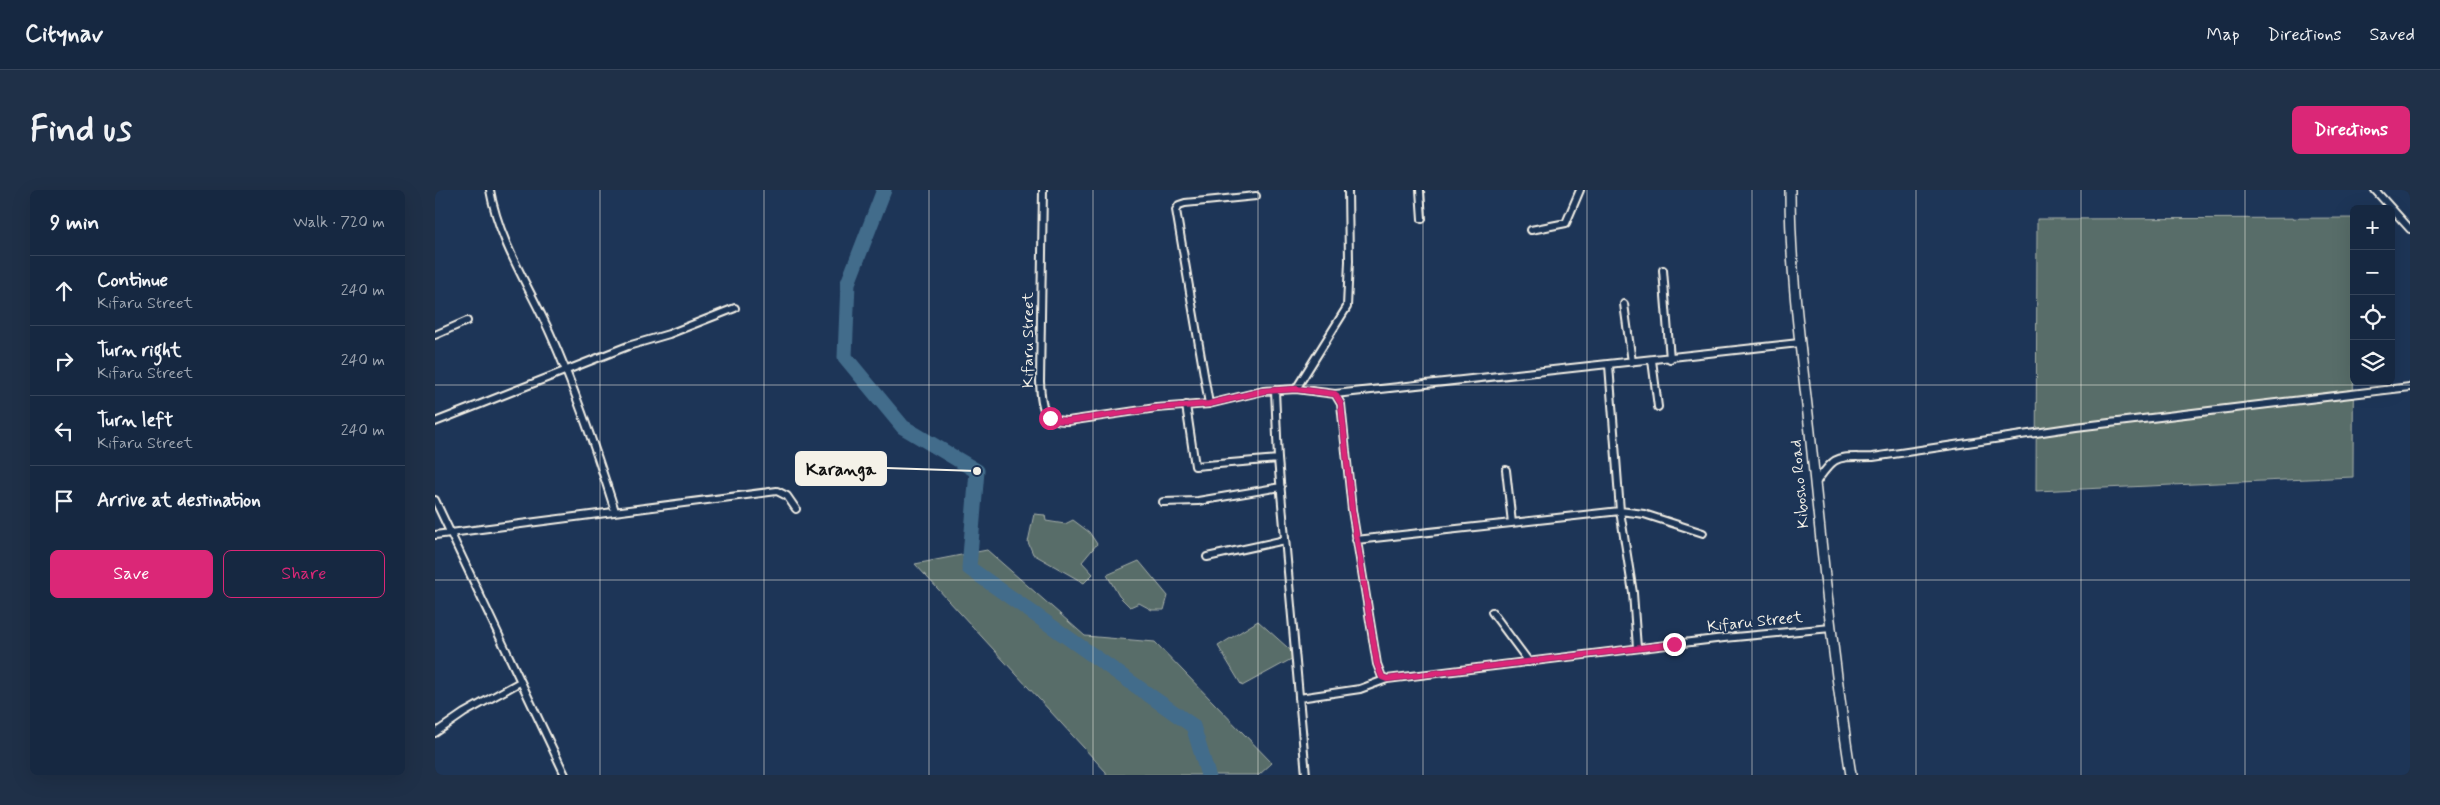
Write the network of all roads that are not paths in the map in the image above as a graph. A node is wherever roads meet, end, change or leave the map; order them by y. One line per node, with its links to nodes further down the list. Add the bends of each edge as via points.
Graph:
1 (490, 190): 22 (street, via 495,216 507,246)
2 (1043, 190): 28 (street, Kifaru Street, via 1040,381 1042,405 1047,415 1053,420 1068,421)
3 (1348, 190): 24 (street, via 1347,307)
4 (1420, 190): 9 (street)
5 (1579, 190): 11 (street, via 1566,223)
6 (1790, 190): 17 (main road, Kibosho Road)
7 (2375, 190): 10 (street)
8 (1256, 196): 27 (street, via 1185,203 1177,210)
9 (1421, 219)
10 (2410, 229)
11 (1531, 230)
12 (1663, 270): 18 (street)
13 (1624, 304): 20 (street)
14 (735, 308): 22 (street)
15 (467, 321): 16 (street)
16 (435, 335)
17 (1799, 343): 18 (street, Kifaru Street); 33 (main road, Kibosho Road)
18 (1670, 358): 19 (street, Kifaru Street)
19 (1652, 360): 20 (street, Kifaru Street); 29 (street)
20 (1632, 362): 21 (street, Kifaru Street)
21 (1609, 365): 26 (street, Kifaru Street); 38 (street)
22 (566, 370): 30 (street); 39 (street, via 591,434)
23 (2410, 387): 33 (street, via 2076,426 1883,456 1843,457 1828,466)
24 (1296, 389): 25 (street, Kifaru Street); 26 (street, Kifaru Street)
25 (1275, 390): 27 (street, Kifaru Street); 31 (street)
26 (1335, 394): 45 (street, via 1341,404)
27 (1209, 404): 28 (street, Kifaru Street)
28 (1186, 405): 31 (street, via 1195,466)
29 (1658, 407)
30 (435, 422)
31 (1278, 459): 34 (street)
32 (1506, 470): 40 (street)
33 (1815, 484): 48 (main road, Kibosho Road)
34 (1281, 487): 36 (street, via 1207,500); 44 (street)
35 (435, 500): 42 (street)
36 (1163, 502)
37 (795, 509): 39 (street, via 787,496 777,491)
38 (1620, 510): 40 (street); 41 (street, via 1644,514); 49 (street, via 1633,593)
39 (615, 511): 42 (street)
40 (1512, 523): 45 (street)
41 (1703, 533)
42 (450, 534): 43 (street); 52 (street)
43 (435, 535)
44 (1285, 540): 46 (street); 53 (street)
45 (1357, 540): 51 (street, via 1377,664 1382,677)
46 (1207, 557)
47 (1492, 612): 50 (street)
48 (1831, 628): 49 (street, Kifaru Street); 57 (main road, Kibosho Road)
49 (1637, 648): 50 (street, Kifaru Street)
50 (1529, 662): 51 (street, Kifaru Street)
51 (1387, 679): 53 (street, Kifaru Street, via 1360,688)
52 (520, 682): 54 (street); 55 (street)
53 (1299, 698): 56 (street)
54 (435, 733)
55 (565, 775)
56 (1306, 775)
57 (1851, 775)

